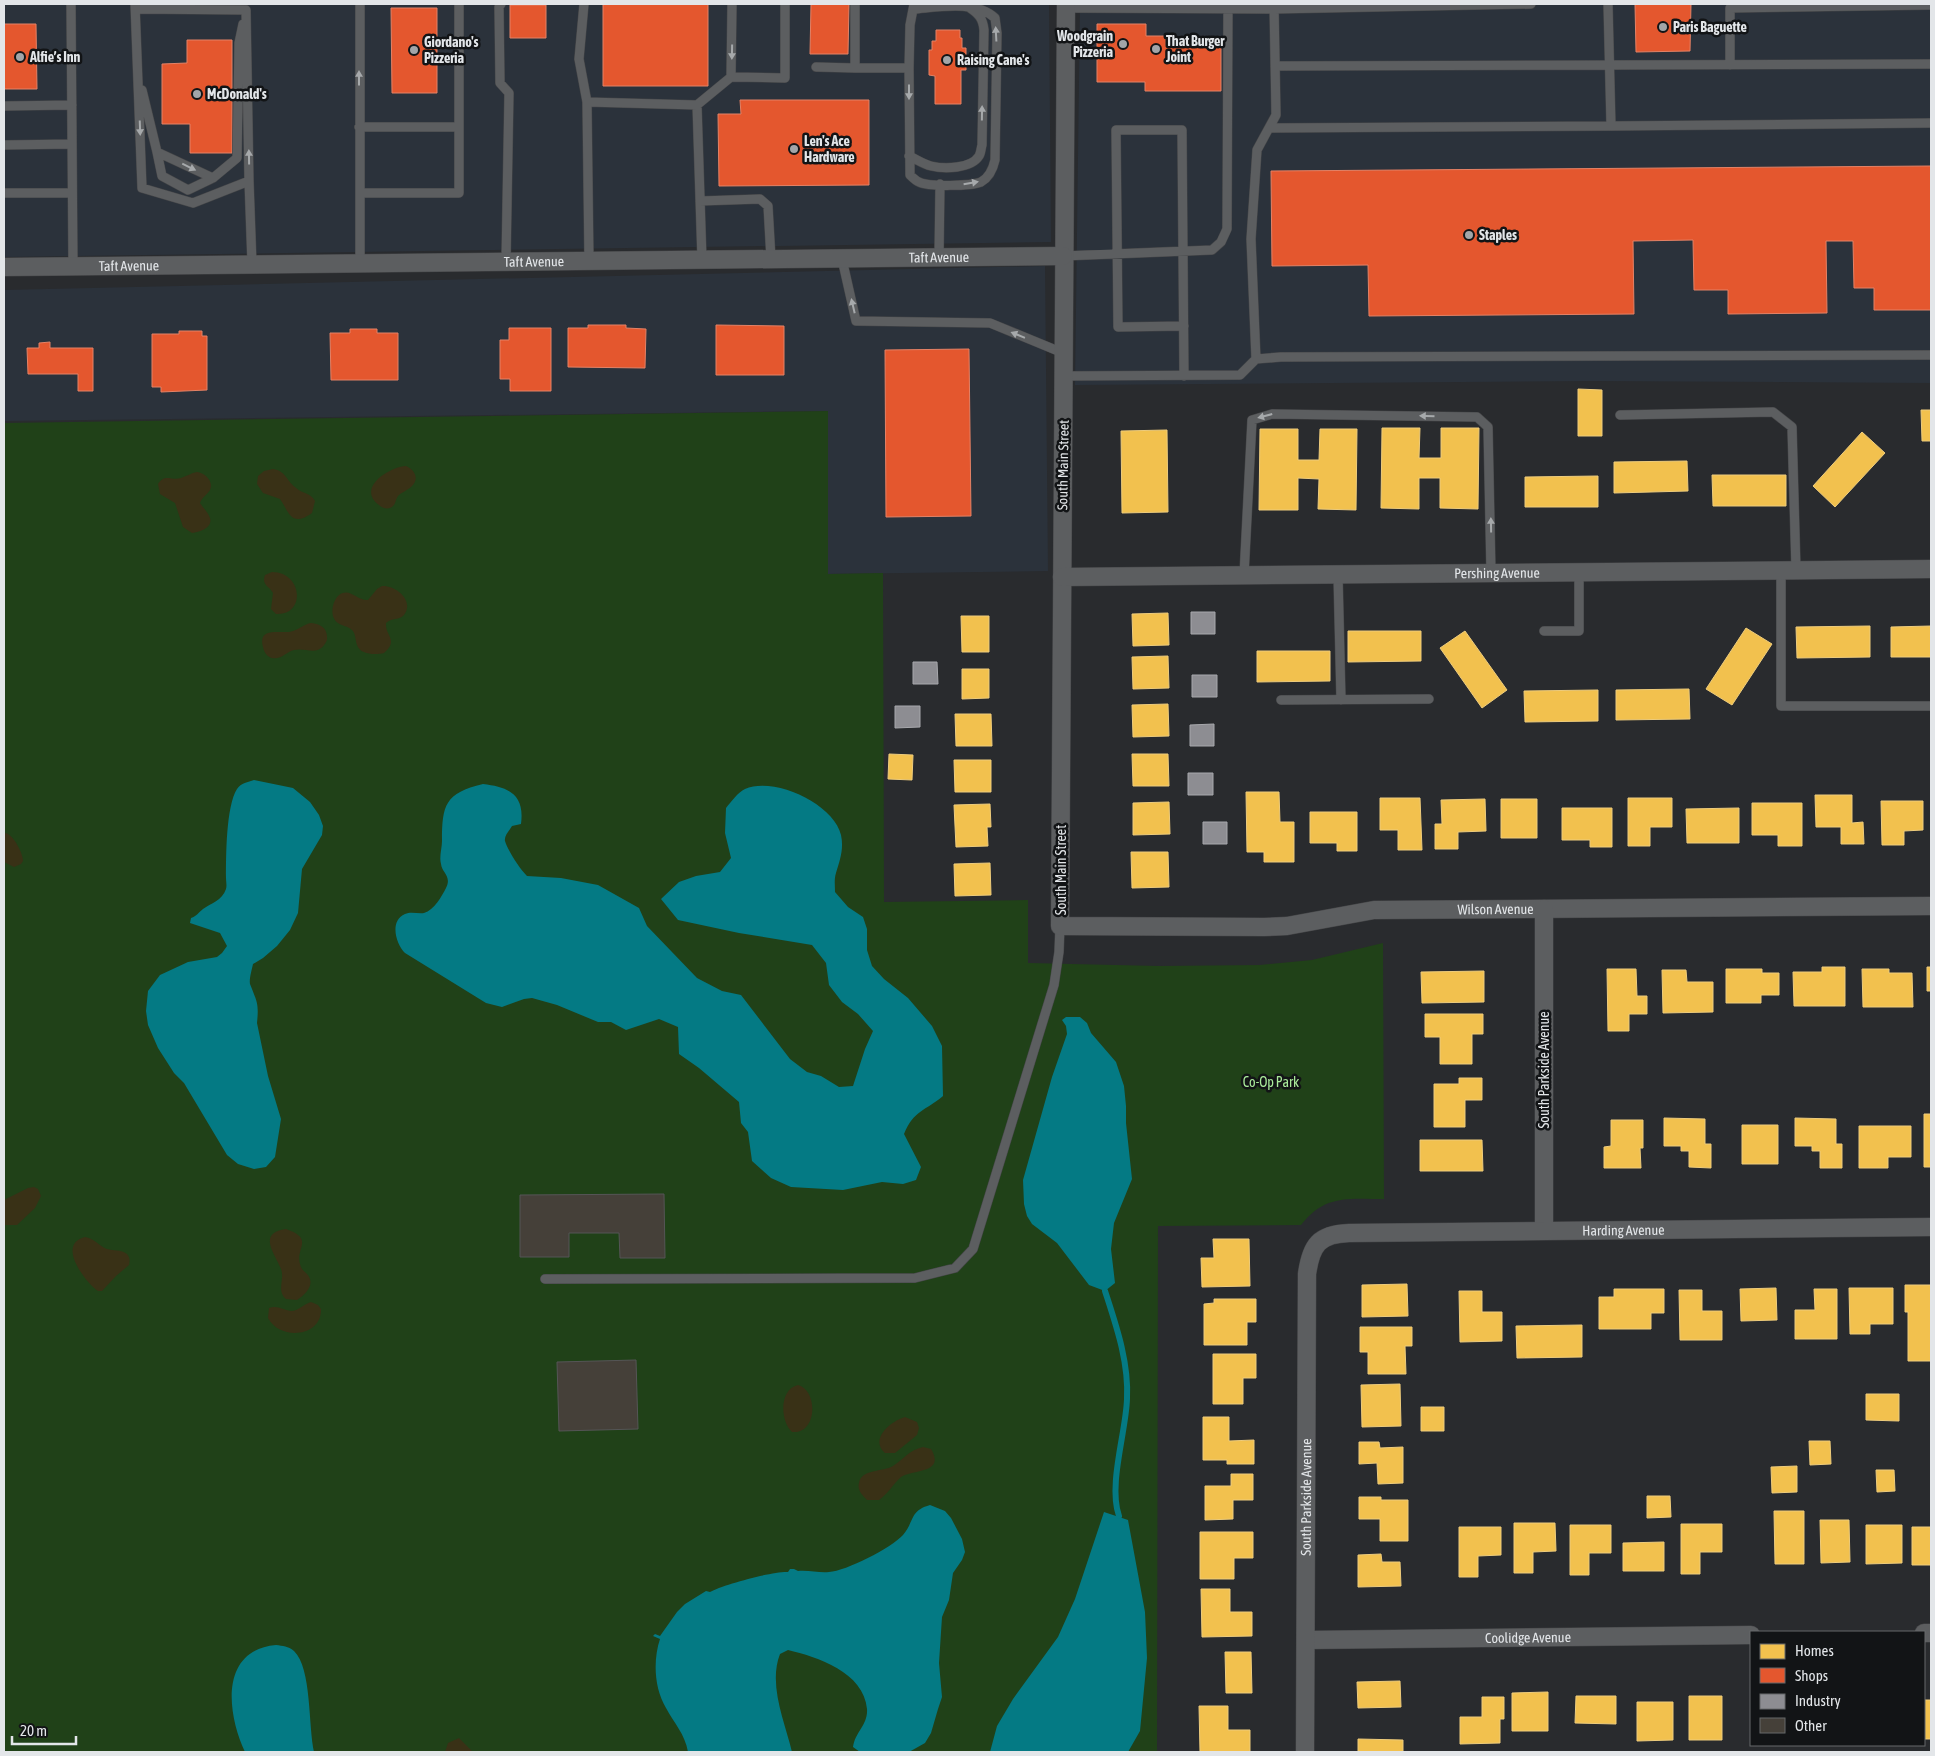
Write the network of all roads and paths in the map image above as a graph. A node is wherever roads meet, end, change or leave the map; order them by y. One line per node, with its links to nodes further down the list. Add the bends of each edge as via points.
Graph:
1 (71, 4): 29 (lane)
2 (360, 4): 34 (lane, one-way to 2)
3 (460, 4): 35 (lane)
4 (501, 4): 55 (lane, via 500,84 509,93)
5 (584, 4): 28 (lane, via 579,59)
6 (732, 4): 27 (lane, one-way to 27)
7 (785, 4): 27 (lane, via 785,78)
8 (855, 4): 24 (lane)
9 (1531, 4): 15 (lane)
10 (1608, 4): 22 (lane)
11 (136, 6): 18 (lane); 26 (lane)
12 (914, 6): 13 (lane); 25 (lane)
13 (968, 6): 40 (lane, one-way to 13, via 930,166 947,166 966,165 980,155 984,30 982,19); 43 (lane, one-way to 13, via 982,181 989,176 995,160 995,18 984,8)
14 (1066, 6): 17 (lane); 50 (street, South Main Street)
15 (1274, 6): 17 (lane); 21 (lane)
16 (1931, 6): 20 (lane, via 1730,8)
17 (1228, 7): 48 (lane, via 1227,230 1212,250)
18 (246, 10): 41 (lane, via 239,43 237,158); 42 (lane, one-way to 18)
19 (1931, 64): 20 (lane)
20 (1730, 65): 22 (lane)
21 (1275, 66): 22 (lane); 36 (lane, via 1276,115)
22 (1609, 66): 33 (lane)
23 (816, 67): 24 (lane)
24 (855, 68): 25 (lane)
25 (909, 68): 40 (lane, one-way to 40)
26 (138, 70): 39 (lane); 42 (lane, one-way to 42, via 142,188 193,203)
27 (731, 77): 30 (lane)
28 (587, 102): 30 (lane); 56 (lane)
29 (72, 105): 31 (lane); 37 (lane)
30 (697, 105): 47 (lane)
31 (4, 106)
32 (1931, 123): 33 (lane)
33 (1611, 126): 36 (lane)
34 (359, 127): 35 (lane); 45 (lane)
35 (460, 127): 45 (lane, via 460,193)
36 (1268, 128): 64 (lane, via 1257,150 1251,239)
37 (72, 144): 38 (lane); 44 (lane)
38 (4, 145)
39 (157, 152): 41 (lane, one-way to 41); 41 (lane, via 162,176 188,190)
40 (909, 156): 43 (lane, via 910,175 919,183)
41 (213, 178)
42 (249, 181): 58 (lane)
43 (940, 184): 52 (lane)
44 (72, 193): 46 (lane); 59 (lane)
45 (360, 193): 57 (lane)
46 (4, 194)
47 (700, 201): 53 (lane, via 760,199 768,206); 54 (lane)
48 (1183, 252): 49 (lane); 49 (lane, via 1182,130 1116,130); 61 (lane)
49 (1117, 254): 50 (lane); 61 (lane, via 1118,327)
50 (1063, 256): 52 (street, Taft Avenue); 62 (street, South Main Street)
51 (842, 258): 52 (street, Taft Avenue); 53 (street, Taft Avenue); 62 (lane, one-way to 51, via 990,323 856,321)
52 (939, 258)
53 (771, 259): 54 (street, Taft Avenue)
54 (702, 260): 56 (street, Taft Avenue)
55 (506, 261): 56 (street, Taft Avenue); 57 (street, Taft Avenue)
56 (589, 261)
57 (360, 262): 58 (street, Taft Avenue)
58 (252, 264): 59 (street, Taft Avenue)
59 (73, 266): 60 (street, Taft Avenue)
60 (4, 267)
61 (1184, 326): 66 (lane)
62 (1063, 353): 65 (street, South Main Street)
63 (1931, 355): 64 (lane)
64 (1256, 359): 66 (lane, via 1240,375)
65 (1064, 376): 66 (lane); 74 (street, South Main Street)
66 (1184, 376)
67 (1620, 415): 69 (lane, via 1773,412 1792,427)
68 (1931, 569): 69 (street, Pershing Avenue)
69 (1789, 570): 71 (street, Pershing Avenue); 79 (lane, via 1781,706)
70 (1491, 573): 71 (street, Pershing Avenue); 72 (street, Pershing Avenue); 73 (lane, one-way to 73, via 1488,427 1477,417 1272,414 1252,420)
71 (1579, 573): 75 (lane, via 1579,631)
72 (1338, 575): 73 (street, Pershing Avenue); 78 (lane)
73 (1244, 576): 74 (street, Pershing Avenue)
74 (1062, 577): 82 (street, South Main Street)
75 (1544, 631)
76 (1429, 699): 78 (lane)
77 (1281, 700): 78 (lane)
78 (1341, 700)
79 (1931, 706)
80 (1931, 906): 81 (street, Wilson Avenue)
81 (1544, 909): 82 (street, Wilson Avenue, via 1374,910 1287,926 1264,927); 84 (street, South Parkside Avenue)
82 (1060, 926): 86 (lane, via 1054,985 973,1249 955,1268 915,1278)
83 (1931, 1226): 84 (street, Harding Avenue)
84 (1544, 1230): 85 (street, Harding Avenue, via 1334,1233)
85 (1317, 1243): 88 (street, South Parkside Avenue, via 1311,1253 1307,1274)
86 (544, 1279)
87 (1750, 1635): 88 (street, Coolidge Avenue)
88 (1306, 1640): 89 (street, South Parkside Avenue)
89 (1305, 1752)

